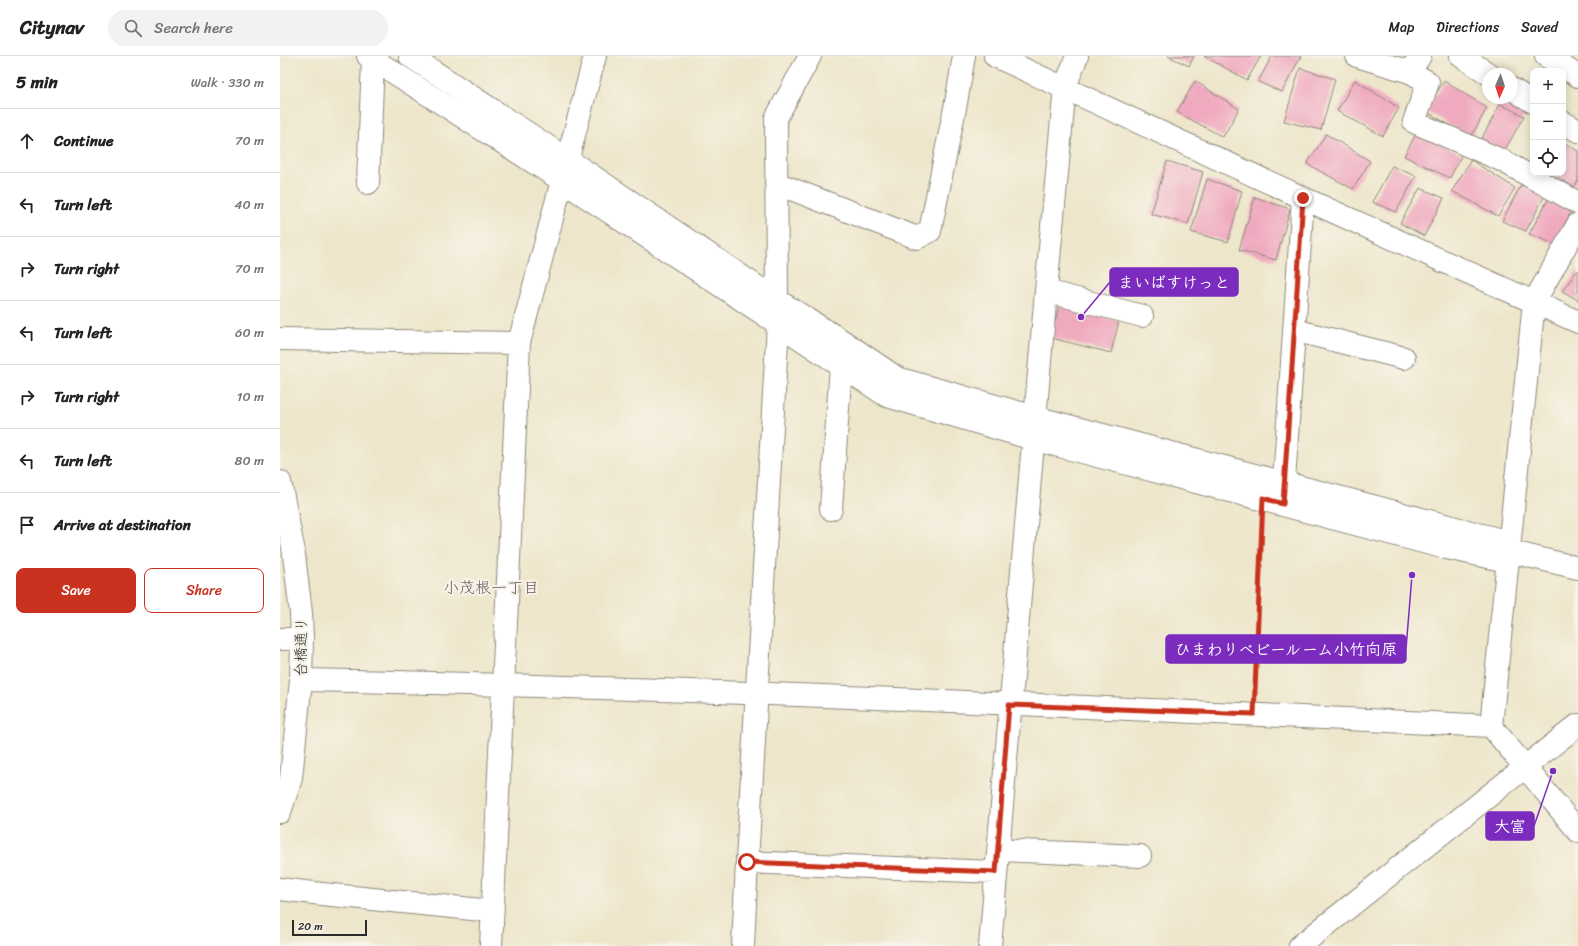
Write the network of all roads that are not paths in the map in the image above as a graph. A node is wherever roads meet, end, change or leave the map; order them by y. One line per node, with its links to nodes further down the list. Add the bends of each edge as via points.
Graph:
1 (410, 56): 19 (street)
2 (595, 56): 19 (street)
3 (810, 56): 21 (street, via 776,118)
4 (964, 56): 21 (street, via 930,231 917,238)
5 (995, 56): 14 (street)
6 (1078, 56): 14 (street)
7 (1357, 56): 11 (street)
8 (1461, 56): 12 (street)
9 (1546, 56): 13 (street)
10 (371, 58): 20 (street); 22 (street)
11 (1415, 64): 24 (street, via 1428,82 1414,122 1501,160)
12 (1482, 70)
13 (1578, 76)
14 (1066, 87): 23 (street); 26 (street)
15 (1518, 93): 16 (street)
16 (1530, 100)
17 (1566, 124): 18 (street)
18 (1578, 131)
19 (568, 159): 20 (street); 27 (street)
20 (561, 180): 31 (street); 34 (street)
21 (776, 182): 27 (street)
22 (368, 183)
23 (1303, 198): 28 (street); 32 (street)
24 (1578, 203)
25 (1578, 224): 28 (street)
26 (1046, 291): 29 (street); 37 (street)
27 (776, 300): 31 (street); 37 (street, via 898,378)
28 (1534, 302): 30 (street); 43 (street)
29 (1142, 316)
30 (1578, 322)
31 (778, 324): 36 (street); 49 (street)
32 (1294, 330): 35 (street); 40 (street)
33 (280, 339): 34 (street)
34 (519, 343): 48 (street)
35 (1404, 358)
36 (840, 365): 38 (street, via 887,396); 41 (street)
37 (1035, 417): 38 (street); 40 (street)
38 (1033, 439): 40 (street); 50 (street)
39 (280, 482): 42 (street, 台橋通り)
40 (1277, 495): 43 (street)
41 (831, 509)
42 (286, 548): 46 (street, 台橋通り, via 301,613)
43 (1508, 551): 44 (street); 52 (street)
44 (1578, 568)
45 (280, 639): 46 (street)
46 (302, 639): 47 (street, 台橋通り)
47 (301, 680): 48 (street); 54 (street, 台橋通り, via 291,778)
48 (503, 684): 49 (street); 61 (street)
49 (756, 694): 50 (street); 58 (street)
50 (1009, 705): 52 (street); 56 (street)
51 (1578, 724): 53 (street)
52 (1491, 726): 53 (street)
53 (1526, 767): 55 (street); 65 (street)
54 (280, 812)
55 (1578, 831)
56 (998, 850): 57 (street); 59 (street)
57 (1140, 856)
58 (747, 862): 59 (street); 63 (street)
59 (996, 872): 64 (street)
60 (280, 889): 61 (street)
61 (492, 912): 62 (street)
62 (491, 946)
63 (743, 946)
64 (990, 946)
65 (1300, 946)

